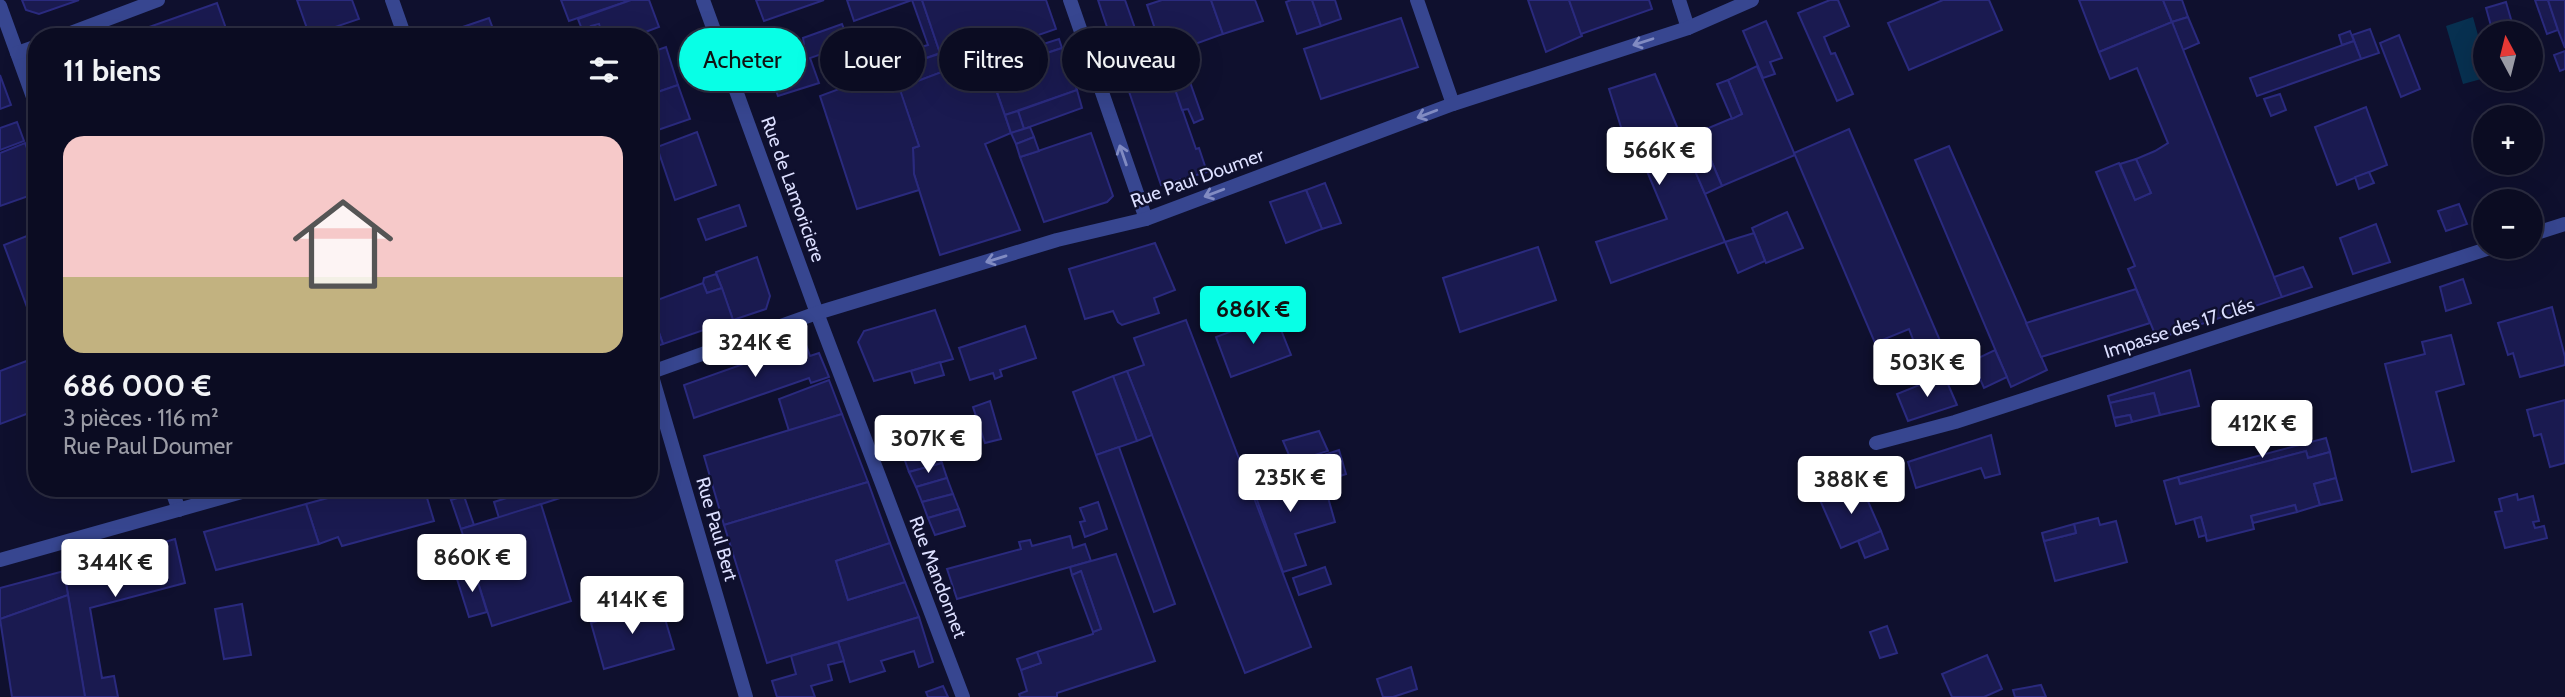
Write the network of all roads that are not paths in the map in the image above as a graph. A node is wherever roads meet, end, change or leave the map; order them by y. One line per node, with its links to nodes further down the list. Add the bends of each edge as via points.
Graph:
1 (158, 0): 9 (street)
2 (392, 0): 10 (street)
3 (703, 0): 20 (street, Rue de Lamoriciere)
4 (1070, 0): 16 (street, one-way to 4)
5 (1417, 0): 15 (street)
6 (1679, 0): 11 (street)
7 (1752, 0): 11 (street, Rue Paul Doumer)
8 (0, 6): 13 (street)
9 (84, 28)
10 (402, 28)
11 (1688, 28): 15 (street, Rue Paul Doumer, one-way to 15)
12 (28, 49): 13 (street)
13 (17, 53): 14 (street)
14 (28, 83)
15 (1453, 104): 16 (street, Rue Paul Doumer, one-way to 16)
16 (1146, 219): 20 (street, Rue Paul Doumer, one-way to 20, via 1058,240)
17 (2565, 224): 18 (street)
18 (2543, 231)
19 (2473, 254): 23 (street, Impasse des 17 Clés, via 1969,418)
20 (817, 313): 21 (street, Rue Paul Doumer); 29 (street, Rue Mandonnet)
21 (658, 370)
22 (658, 400): 28 (street, Rue Paul Bert)
23 (1876, 443)
24 (174, 497): 26 (street)
25 (224, 497): 26 (street)
26 (179, 510): 27 (street)
27 (0, 560)
28 (746, 697)
29 (963, 697)

